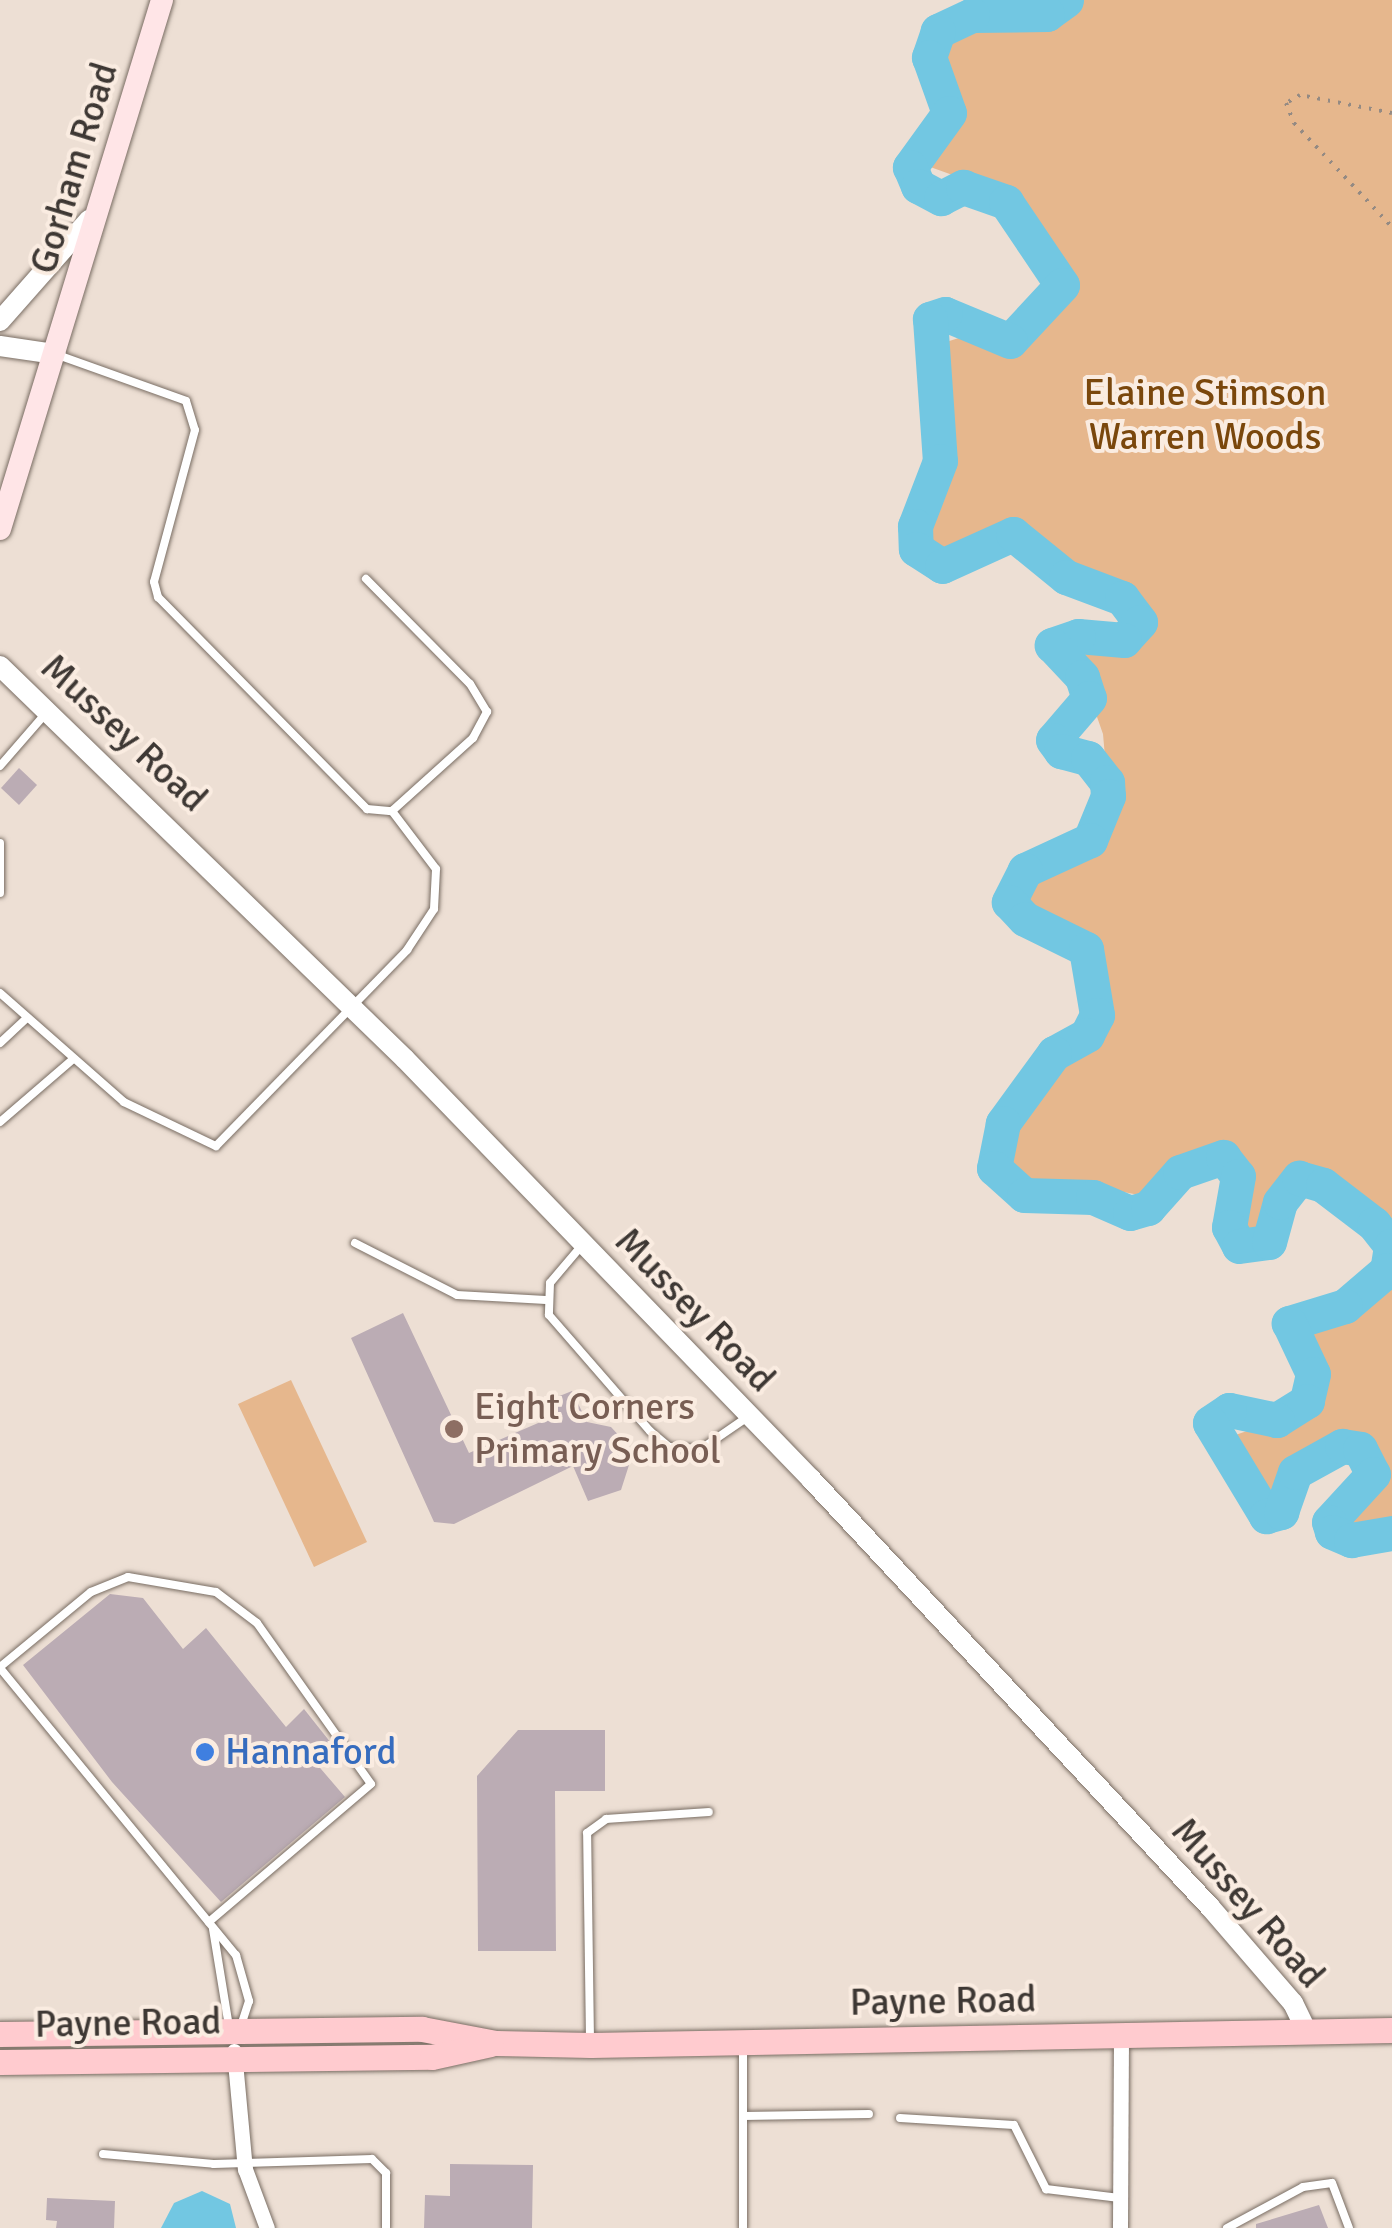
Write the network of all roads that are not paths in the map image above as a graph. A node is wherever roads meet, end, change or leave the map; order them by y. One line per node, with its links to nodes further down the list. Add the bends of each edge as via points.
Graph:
1 (162, 0): 2 (main road, Gorham Road)
2 (102, 197): 3 (street, via 70,250); 5 (main road, Gorham Road)
3 (0, 321)
4 (0, 346): 5 (street)
5 (55, 354): 6 (main road, Gorham Road); 11 (lane, via 186,401 195,430 154,582 158,596 368,810)
6 (0, 529)
7 (366, 579): 11 (lane, via 470,684 487,712 473,738)
8 (0, 666): 9 (street, Mussey Road)
9 (48, 710): 10 (lane); 15 (street, Mussey Road)
10 (0, 766)
11 (392, 811): 15 (lane, via 436,869 434,909 407,950)
12 (0, 843): 13 (lane)
13 (0, 893)
14 (0, 994): 16 (lane)
15 (348, 1002): 18 (lane, via 216,1146 124,1102); 21 (street, Mussey Road)
16 (26, 1019): 17 (lane); 18 (lane)
17 (0, 1043)
18 (72, 1060): 19 (lane)
19 (0, 1122)
20 (355, 1242): 22 (lane, via 456,1294)
21 (583, 1244): 22 (lane); 23 (street, Mussey Road)
22 (546, 1300): 23 (lane, via 566,1342 669,1448 702,1449)
23 (749, 1416): 29 (street, Mussey Road, via 1210,1907 1293,2003)
24 (0, 1668): 26 (lane); 26 (lane, via 91,1592 128,1576 216,1592 256,1623 371,1784)
25 (710, 1812): 34 (lane, via 606,1819 587,1833)
26 (211, 1926): 28 (lane, via 221,2012); 28 (lane, via 245,1979 248,2014)
27 (1392, 2030): 29 (main road, Payne Road)
28 (233, 2032): 30 (main road, Payne Road); 32 (main road, Payne Road, via 422,2029); 35 (street)
29 (1307, 2032): 31 (main road, Payne Road)
30 (0, 2034)
31 (1121, 2035): 33 (main road, Payne Road); 42 (street)
32 (496, 2043): 34 (main road, Payne Road); 35 (main road, Payne Road, via 432,2057)
33 (742, 2044): 34 (main road, Payne Road); 38 (lane)
34 (590, 2045)
35 (234, 2060): 36 (main road, Payne Road); 41 (street)
36 (0, 2062)
37 (868, 2114): 38 (lane)
38 (743, 2116): 46 (lane)
39 (900, 2118): 42 (lane, via 1014,2124 1046,2189)
40 (103, 2154): 41 (lane)
41 (244, 2163): 44 (street); 45 (lane, via 372,2160 386,2173)
42 (1119, 2198): 47 (street)
43 (1230, 2227): 48 (lane, via 1303,2188 1332,2183)
44 (267, 2228)
45 (386, 2228)
46 (743, 2228)
47 (1120, 2228)
48 (1349, 2228)

